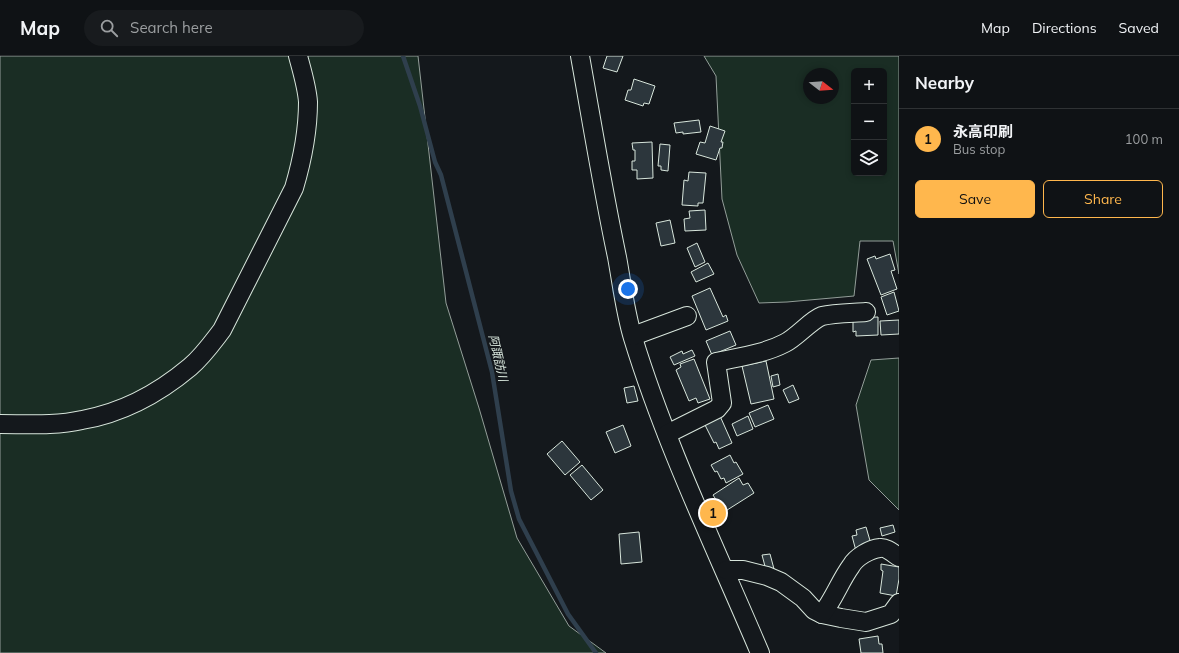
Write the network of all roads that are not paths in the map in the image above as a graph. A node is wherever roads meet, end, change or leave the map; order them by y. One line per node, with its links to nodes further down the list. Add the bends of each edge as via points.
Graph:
1 (298, 56): 6 (street, via 308,101 306,133 294,188 222,330 207,349 191,366 169,383 119,411 82,420)
2 (580, 56): 5 (street)
3 (866, 312): 7 (street, via 822,316 785,344 759,353 716,362 722,403 716,409)
4 (687, 316): 5 (street)
5 (633, 336): 7 (street)
6 (0, 424)
7 (667, 434): 9 (street)
8 (899, 557): 11 (street, via 880,548 865,553 852,564)
9 (726, 570): 11 (street, via 743,570 781,582); 12 (street)
10 (899, 603): 11 (street, via 891,614 866,622)
11 (822, 614)
12 (760, 653)

